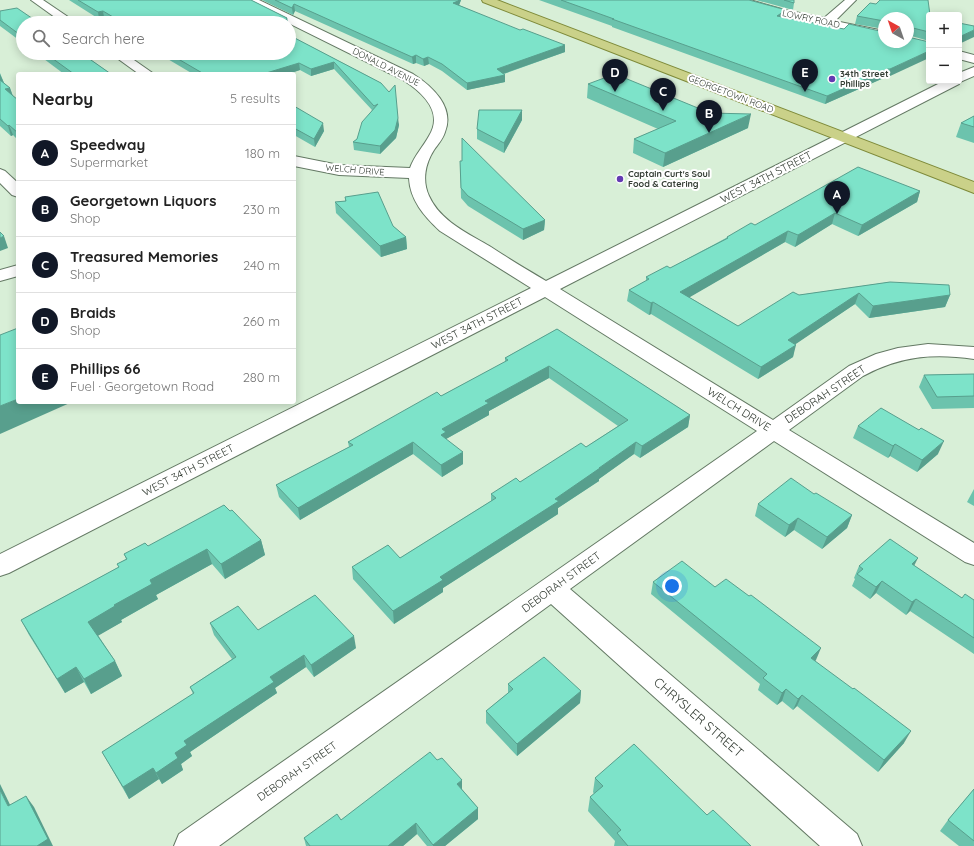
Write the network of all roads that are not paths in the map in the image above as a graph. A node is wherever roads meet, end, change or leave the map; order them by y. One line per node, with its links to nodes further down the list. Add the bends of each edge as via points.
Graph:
1 (36, 0): 6 (street)
2 (250, 0): 7 (street, DONALD AVENUE)
3 (487, 0): 18 (main road, GEORGETOWN ROAD)
4 (738, 0): 9 (street, LOWRY ROAD, via 774,11)
5 (851, 0): 9 (street)
6 (60, 16)
7 (283, 16)
8 (296, 22): 20 (street, DONALD AVENUE, via 404,75 426,89 434,98 440,110 440,127 423,156)
9 (827, 22): 10 (street, LOWRY ROAD)
10 (878, 33)
11 (962, 55): 12 (street)
12 (974, 59)
13 (127, 60): 15 (street)
14 (974, 71): 16 (street)
15 (145, 72)
16 (962, 77)
17 (948, 84): 18 (street, WEST 34TH STREET)
18 (844, 137): 22 (main road, GEORGETOWN ROAD); 26 (street, WEST 34TH STREET)
19 (296, 161): 20 (street, WELCH DRIVE, via 359,172)
20 (417, 173): 26 (street, DONALD AVENUE, via 417,186 423,202 442,223)
21 (0, 174): 23 (street)
22 (974, 188)
23 (16, 190)
24 (16, 271): 25 (street)
25 (0, 276)
26 (545, 288): 28 (street, WELCH DRIVE); 30 (street, WEST 34TH STREET)
27 (974, 353): 28 (street, DEBORAH STREET, via 943,350 885,357 862,367)
28 (773, 430): 29 (street, WELCH DRIVE); 31 (street, DEBORAH STREET)
29 (974, 555)
30 (0, 566)
31 (552, 589): 32 (street, DEBORAH STREET); 33 (street, CHRYSLER STREET)
32 (191, 846)
33 (845, 846)

